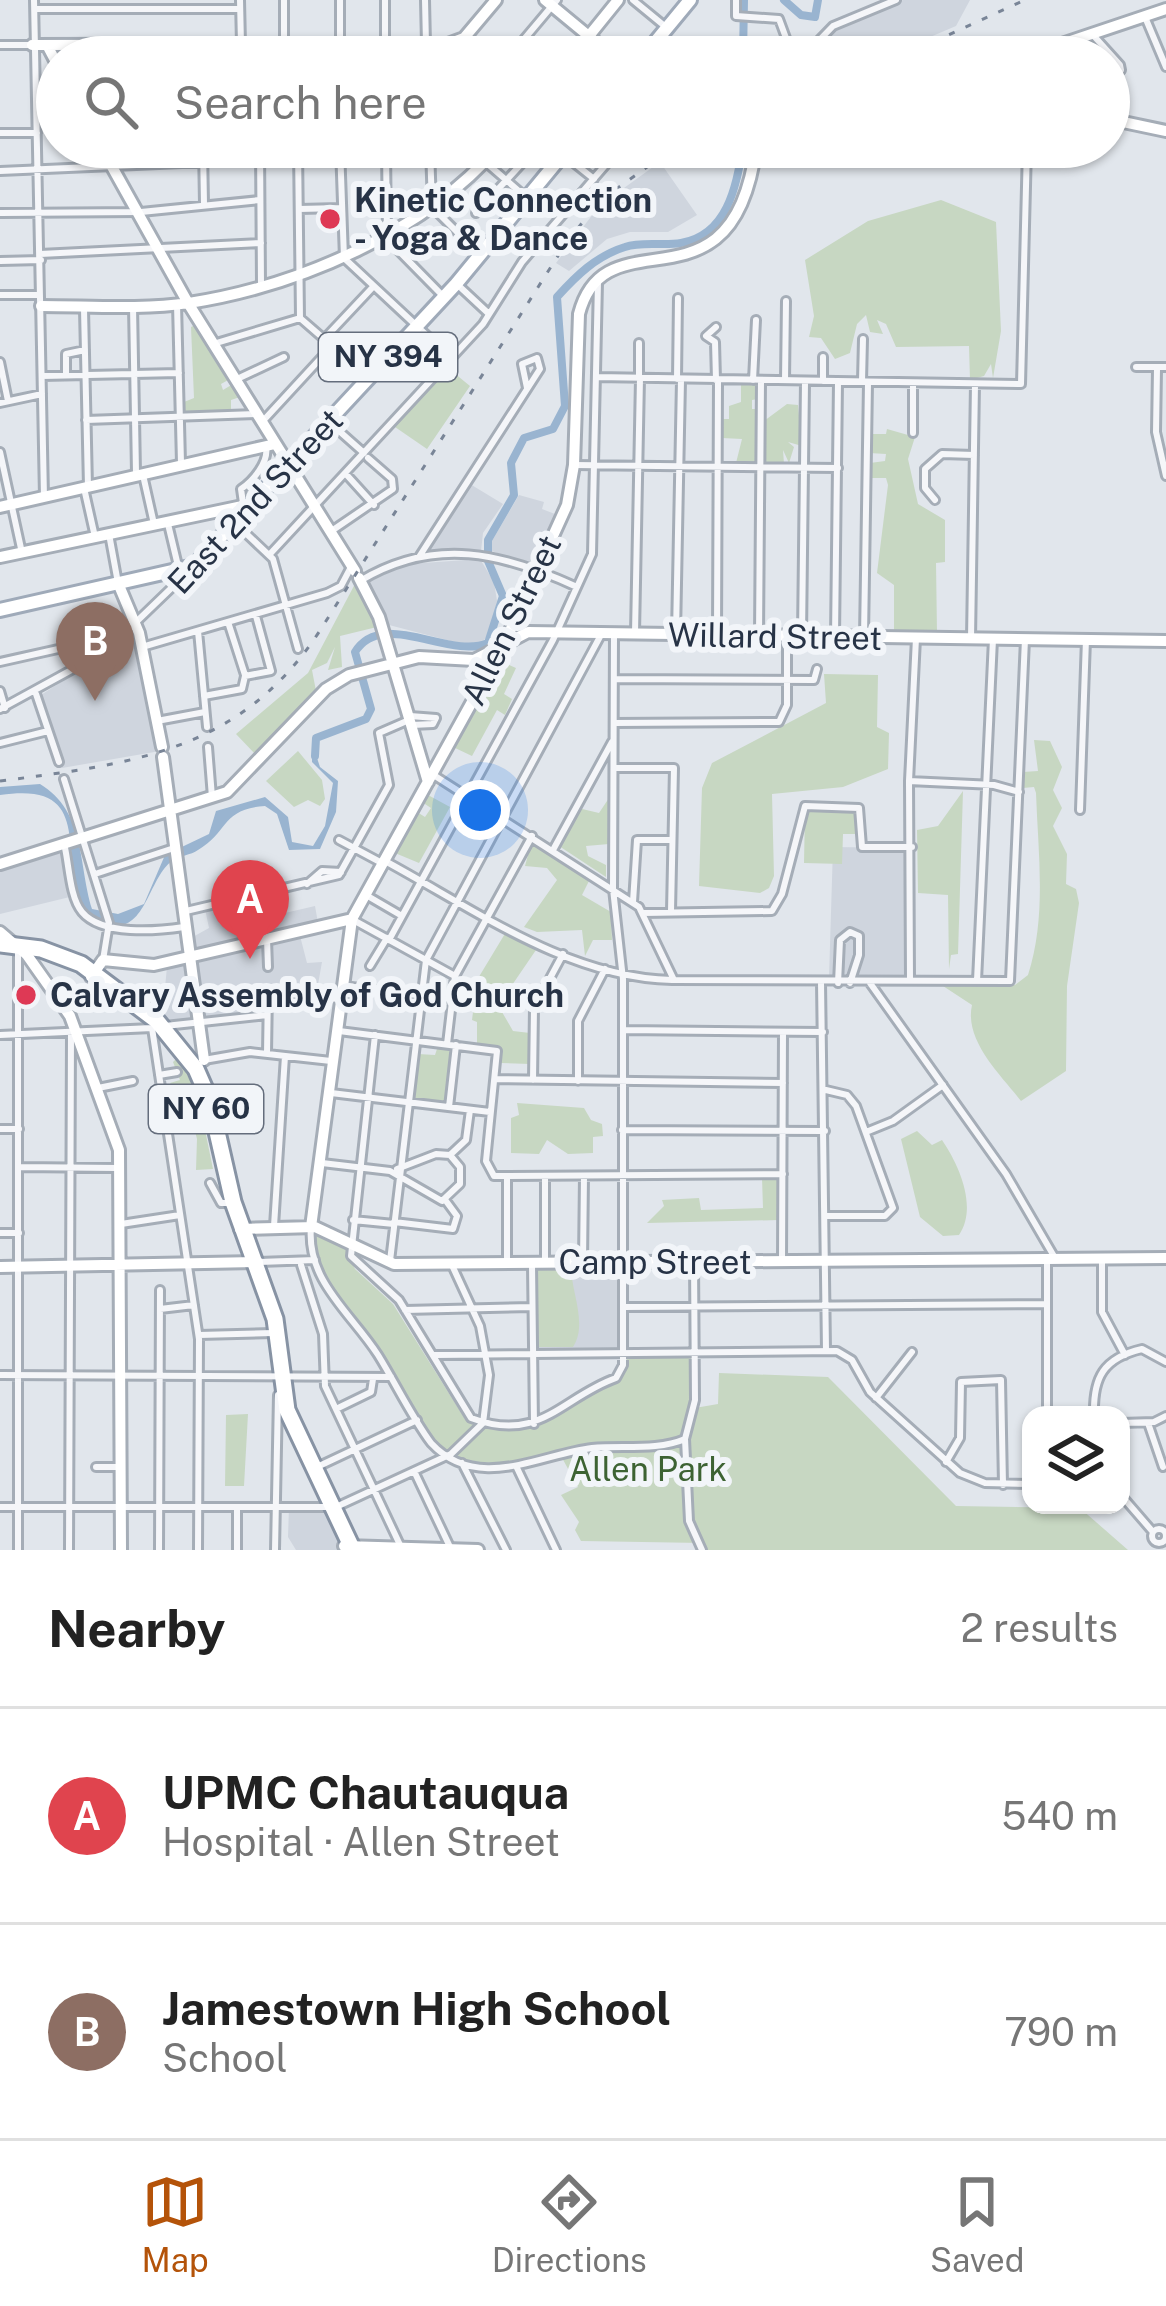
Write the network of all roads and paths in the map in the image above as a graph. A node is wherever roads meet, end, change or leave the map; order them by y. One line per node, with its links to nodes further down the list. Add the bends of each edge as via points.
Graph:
1 (284, 0): 21 (street)
2 (340, 0): 22 (street)
3 (385, 0): 23 (street)
4 (425, 0): 24 (street)
5 (496, 0): 17 (street)
6 (618, 0): 27 (street)
7 (632, 0): 16 (street)
8 (690, 0): 16 (main road)
9 (736, 0): 29 (street, via 736,16 779,19)
10 (896, 0): 30 (street)
11 (551, 2): 26 (street); 27 (street)
12 (34, 4): 13 (street); 19 (street)
13 (240, 4): 20 (street)
14 (1166, 9): 15 (street)
15 (1145, 16): 18 (street); 34 (street)
16 (667, 28): 28 (main road)
17 (468, 34): 25 (street)
18 (1093, 35): 31 (street)
19 (37, 36)
20 (241, 36)
21 (289, 36)
22 (340, 36)
23 (386, 36)
24 (427, 36)
25 (466, 36)
26 (526, 36)
27 (588, 36)
28 (663, 36)
29 (786, 36)
30 (823, 36)
31 (1090, 36)
32 (0, 45): 33 (street)
33 (36, 45)
34 (1166, 67)
35 (1130, 123): 36 (street)
36 (1166, 131)
37 (0, 133): 38 (street)
38 (36, 133)
39 (56, 168): 55 (street)
40 (113, 168): 66 (street)
41 (203, 168): 62 (street)
42 (260, 168): 60 (street)
43 (298, 168): 63 (street)
44 (340, 168): 64 (street)
45 (386, 168): 69 (street)
46 (430, 168): 61 (street)
47 (477, 168): 61 (street)
48 (490, 168): 58 (street)
49 (518, 168): 58 (street)
50 (549, 168): 59 (main road, East 2nd Street / NY 394)
51 (581, 168): 57 (street)
52 (603, 168): 57 (street)
53 (752, 168): 77 (street, via 746,203 713,243)
54 (1028, 168): 124 (street, via 1024,376 1022,384)
55 (38, 169): 56 (street); 65 (street)
56 (0, 171)
57 (594, 179): 89 (street, via 522,262)
58 (507, 181): 59 (street); 68 (street)
59 (528, 199): 72 (main road, East 2nd Street / NY 394)
60 (260, 200): 62 (street); 70 (street)
61 (431, 203): 69 (street); 72 (street)
62 (205, 204): 66 (street)
63 (298, 208): 64 (street); 76 (street)
64 (341, 208): 74 (street)
65 (39, 211): 66 (street); 67 (street); 73 (street)
66 (136, 211): 71 (street)
67 (0, 213)
68 (476, 213)
69 (387, 236): 74 (street); 82 (street)
70 (261, 243): 71 (street); 78 (street)
71 (158, 251): 73 (street); 86 (street)
72 (481, 255): 79 (main road, East 2nd Street / NY 394)
73 (40, 257): 75 (street); 84 (street)
74 (344, 258): 76 (street); 80 (street)
75 (0, 261)
76 (299, 272): 78 (street); 90 (street)
77 (598, 279): 111 (street); 140 (street, Allen Street, via 579,314)
78 (261, 283): 86 (street)
79 (456, 284): 82 (main road, East 2nd Street / NY 394); 89 (street)
80 (373, 287): 92 (street); 94 (street)
81 (0, 296): 84 (street)
82 (446, 298): 92 (main road, East 2nd Street / NY 394)
83 (678, 298): 114 (street)
84 (40, 300): 87 (street); 110 (street)
85 (786, 301): 118 (street)
86 (182, 304): 88 (street); 97 (street); 106 (street)
87 (84, 305): 88 (street); 99 (street)
88 (133, 305): 107 (street)
89 (490, 315): 102 (street)
90 (301, 318): 94 (street); 97 (street)
91 (756, 320): 117 (street)
92 (416, 326): 102 (street); 112 (main road, East 2nd Street / NY 394)
93 (716, 327): 116 (street, via 706,336 715,342)
94 (325, 338): 98 (street)
95 (863, 339): 122 (street)
96 (639, 343): 113 (street)
97 (213, 344): 115 (street)
98 (333, 346): 112 (street); 129 (street)
99 (85, 350): 108 (street, via 70,347); 109 (street)
100 (284, 357): 115 (street)
101 (823, 357): 120 (street)
102 (451, 358): 138 (street)
103 (0, 362): 127 (street)
104 (1136, 367): 105 (street)
105 (1162, 368): 132 (street)
106 (178, 373): 107 (street); 128 (street)
107 (134, 374): 109 (street); 130 (street)
108 (66, 375): 109 (street); 110 (street)
109 (86, 375): 131 (street)
110 (42, 376): 126 (street)
111 (596, 377): 113 (street); 141 (street)
112 (369, 378): 134 (main road, East 2nd Street / NY 394)
113 (639, 378): 114 (street); 144 (street)
114 (679, 379): 116 (street); 145 (street)
115 (236, 380): 129 (street)
116 (717, 380): 117 (street); 146 (street)
117 (757, 380): 118 (street); 147 (street)
118 (785, 380): 119 (street)
119 (806, 381): 120 (street); 148 (street)
120 (824, 381): 121 (street)
121 (838, 381): 122 (street); 149 (street)
122 (865, 382): 123 (street); 189 (street)
123 (913, 383): 124 (street); 135 (street)
124 (975, 384): 139 (street)
125 (527, 388): 125 (street, via 540,369 536,357 523,362); 168 (street)
126 (42, 394): 127 (street); 154 (street)
127 (4, 402)
128 (180, 417): 129 (street); 130 (street); 142 (street)
129 (260, 418): 136 (street)
130 (135, 419): 131 (street); 151 (street)
131 (89, 420): 153 (street)
132 (1156, 421): 133 (street); 152 (street)
133 (1166, 421)
134 (329, 422): 138 (street); 143 (main road, East 2nd Street / NY 394)
135 (914, 433)
136 (270, 445): 142 (street); 143 (street); 156 (street, via 241,488)
137 (0, 452): 157 (street)
138 (366, 455): 150 (street); 158 (street, via 392,479 393,489)
139 (974, 455): 155 (street, via 942,454 927,467 924,484); 191 (street)
140 (574, 464): 141 (street); 169 (street, Allen Street, via 567,506)
141 (595, 465): 144 (street); 173 (street, via 593,548)
142 (182, 466): 151 (street)
143 (288, 466): 156 (main road, East 2nd Street / NY 394); 159 (street)
144 (638, 466): 145 (street); 182 (street)
145 (679, 466): 146 (street); 183 (street)
146 (718, 468): 147 (street); 184 (street)
147 (760, 468): 148 (street); 185 (street)
148 (804, 468): 149 (street); 187 (street)
149 (838, 468): 188 (street)
150 (345, 472): 158 (street); 159 (street)
151 (140, 476): 153 (street); 160 (street)
152 (1165, 476)
153 (85, 489): 154 (street); 164 (street)
154 (44, 497): 157 (street)
155 (935, 500)
156 (247, 504): 160 (street); 161 (main road, East 2nd Street / NY 394)
157 (6, 505): 165 (street)
158 (374, 506): 162 (street)
159 (314, 508): 162 (street); 166 (street)
160 (160, 522): 163 (street); 171 (street)
161 (235, 523): 166 (street); 171 (main road, East 2nd Street / NY 394)
162 (329, 532): 170 (street)
163 (109, 535): 164 (street); 172 (street)
164 (94, 537): 165 (street)
165 (22, 553): 167 (street)
166 (270, 554): 174 (street)
167 (0, 557)
168 (419, 557): 169 (street, via 493,555); 170 (street)
169 (538, 570): 173 (street); 196 (street, Allen Street)
170 (356, 574): 174 (street, via 339,588); 201 (street)
171 (179, 576): 172 (main road, NY 394); 178 (street, East 2nd Street)
172 (118, 584): 175 (main road, NY 394); 178 (street)
173 (577, 587): 180 (street)
174 (285, 605): 176 (street); 199 (street)
175 (0, 610)
176 (256, 614): 177 (street); 205 (street, via 271,671)
177 (228, 622): 179 (street); 205 (street)
178 (136, 628): 197 (street, East 2nd Street); 198 (street)
179 (198, 631): 198 (street); 209 (street)
180 (557, 632): 181 (street, Willard Street); 196 (street, Willard Street, via 528,632); 228 (street)
181 (608, 633): 182 (street, Willard Street); 206 (street); 232 (street)
182 (635, 634): 183 (street, Willard Street)
183 (676, 634): 184 (street, Willard Street)
184 (717, 635): 185 (street, Willard Street)
185 (759, 636): 186 (street, Willard Street)
186 (787, 636): 187 (street, Willard Street); 207 (street)
187 (802, 636): 188 (street, Willard Street)
188 (835, 637): 189 (street, Willard Street)
189 (864, 637): 190 (street, Willard Street)
190 (916, 638): 191 (street, Willard Street); 225 (street)
191 (971, 639): 192 (street, Willard Street)
192 (993, 639): 193 (street, Willard Street); 226 (street)
193 (1024, 639): 194 (street, Willard Street); 227 (street)
194 (1086, 639): 195 (street, Willard Street); 230 (street)
195 (1166, 641)
196 (504, 644): 201 (street, Willard Street, via 469,661); 223 (street, Allen Street)
197 (110, 646): 200 (street); 203 (street, East 2nd Street)
198 (142, 647): 214 (street)
199 (298, 649)
200 (59, 650): 202 (street); 203 (street)
201 (392, 661): 213 (street); 229 (street, Willard Street, via 326,688 232,788)
202 (0, 662)
203 (89, 663): 210 (street, East 2nd Street)
204 (817, 669): 207 (street, via 816,680)
205 (245, 676): 209 (street, via 242,689)
206 (614, 679): 207 (street); 215 (street)
207 (787, 680): 215 (street, via 779,722)
208 (0, 691): 211 (street)
209 (204, 696): 212 (street)
210 (37, 698): 211 (street, East 2nd Street); 217 (street)
211 (2, 709)
212 (205, 712): 214 (street); 216 (street)
213 (416, 720): 223 (street); 238 (street, via 378,736 390,781)
214 (157, 721): 231 (street)
215 (614, 723): 219 (street)
216 (207, 727)
217 (48, 731): 218 (street); 221 (street)
218 (0, 743)
219 (612, 746): 222 (street); 239 (street)
220 (208, 747): 229 (street)
221 (58, 763)
222 (614, 768): 235 (street, via 674,768); 247 (street)
223 (427, 771): 228 (street); 241 (street, Allen Street)
224 (64, 779): 236 (street)
225 (909, 781): 226 (street); 237 (street)
226 (987, 784): 227 (street); 275 (street)
227 (1019, 792): 275 (street, via 1010,981)
228 (468, 795): 232 (street); 245 (street)
229 (212, 797): 231 (street, Willard Street)
230 (1080, 810)
231 (171, 811): 236 (street, Willard Street); 240 (street)
232 (502, 818): 233 (street); 249 (street)
233 (532, 836): 239 (street); 255 (street)
234 (339, 840): 238 (street)
235 (672, 840): 250 (street, via 636,842); 251 (street)
236 (75, 844): 242 (street, Willard Street); 244 (street); 257 (street, via 79,906)
237 (912, 847): 251 (street, via 862,847 859,808 805,806 780,902 762,914); 274 (street)
238 (354, 848): 241 (street); 243 (street)
239 (553, 850): 247 (street)
240 (175, 853): 244 (street); 252 (street)
241 (384, 862): 245 (street); 248 (street, Allen Street)
242 (0, 864)
243 (341, 872): 246 (street); 246 (street, via 325,866)
244 (94, 874): 257 (street)
245 (422, 880): 249 (street); 254 (street)
246 (307, 884): 252 (street)
247 (613, 889): 250 (street); 272 (street)
248 (366, 895): 254 (street); 256 (street, Allen Street)
249 (457, 900): 255 (street); 266 (street)
250 (633, 902): 253 (street)
251 (671, 911): 253 (street)
252 (182, 912): 258 (street)
253 (643, 913): 273 (street)
254 (402, 916): 261 (street)
255 (487, 917): 263 (street); 271 (street)
256 (352, 919): 260 (street); 261 (street); 280 (street)
257 (109, 924): 258 (street); 270 (street)
258 (184, 927): 264 (street)
259 (0, 932): 262 (street)
260 (267, 939): 264 (street); 268 (street)
261 (388, 939): 266 (street); 267 (street)
262 (13, 947): 265 (highway, NY 60); 270 (highway, NY 60); 291 (street)
263 (563, 954): 269 (street); 303 (street, via 534,1009)
264 (188, 957): 270 (street); 284 (street)
265 (37, 960): 270 (highway, NY 60); 292 (street)
266 (426, 960): 271 (street); 281 (street)
267 (370, 965)
268 (268, 968)
269 (605, 969): 272 (street); 305 (street, via 578,1021)
270 (96, 970): 285 (highway, NY 60)
271 (454, 976): 282 (street)
272 (622, 976): 273 (street); 287 (street)
273 (674, 980): 276 (street)
274 (910, 980): 275 (street); 279 (street)
275 (977, 981)
276 (821, 982): 277 (street); 289 (street)
277 (838, 983): 278 (street); 278 (street, via 841,938 850,932 860,938 860,953)
278 (850, 983): 279 (street)
279 (870, 983): 308 (street)
280 (339, 992): 281 (street); 283 (street, via 270,988); 286 (street)
281 (421, 995): 282 (street); 294 (street)
282 (452, 999): 295 (street)
283 (267, 1012): 284 (street); 296 (street)
284 (199, 1025): 285 (street); 300 (street)
285 (157, 1027): 292 (street); 300 (highway, NY 60); 301 (street)
286 (334, 1030): 293 (street); 298 (street)
287 (622, 1030): 288 (street); 306 (street)
288 (783, 1032): 289 (street); 307 (street)
289 (823, 1032): 310 (street)
290 (0, 1035): 291 (street)
291 (19, 1035): 292 (street); 318 (street)
292 (75, 1035): 309 (street); 326 (street)
293 (375, 1035): 294 (street); 312 (street)
294 (416, 1040): 295 (street); 313 (street)
295 (452, 1044): 302 (street, via 497,1051); 314 (street)
296 (267, 1054): 297 (street); 300 (street)
297 (285, 1056): 298 (street); 343 (street)
298 (329, 1061): 311 (street)
299 (177, 1072): 301 (street)
300 (200, 1072): 337 (highway, NY 60); 337 (highway, NY 60)
301 (159, 1075): 338 (street)
302 (495, 1079): 303 (street); 316 (street)
303 (533, 1080): 305 (street)
304 (133, 1081): 309 (street)
305 (578, 1081): 306 (street)
306 (622, 1081): 307 (street); 319 (street)
307 (783, 1083): 320 (street)
308 (943, 1085): 322 (street); 350 (street, via 1006,1174)
309 (98, 1088): 328 (street)
310 (826, 1090): 321 (street); 322 (street, via 851,1098)
311 (327, 1093): 312 (street); 324 (street)
312 (368, 1098): 313 (street); 327 (street)
313 (409, 1103): 314 (street); 329 (street)
314 (449, 1107): 315 (street)
315 (470, 1110): 316 (street); 323 (street, via 466,1140)
316 (492, 1113): 333 (street, via 489,1174)
317 (0, 1129): 318 (street)
318 (19, 1129): 325 (street)
319 (622, 1130): 320 (street); 331 (street)
320 (783, 1131): 321 (street); 330 (street)
321 (826, 1131): 339 (street)
322 (866, 1132): 339 (street, via 892,1210)
323 (451, 1155): 329 (street); 336 (street, via 460,1178)
324 (319, 1162): 327 (street); 344 (street)
325 (19, 1167): 326 (street); 347 (street)
326 (70, 1167): 328 (street); 366 (street)
327 (359, 1167): 329 (street); 340 (street)
328 (120, 1168): 342 (street)
329 (400, 1172): 336 (street); 341 (street)
330 (783, 1174): 331 (street); 352 (street)
331 (622, 1175): 332 (street); 358 (street)
332 (584, 1176): 334 (street); 357 (street)
333 (507, 1177): 334 (street); 361 (street)
334 (545, 1177): 356 (street)
335 (210, 1183): 337 (street, via 221,1203)
336 (446, 1200): 341 (street, via 457,1216 452,1228)
337 (230, 1203): 345 (highway, NY 60)
338 (180, 1215): 342 (street); 354 (street)
339 (825, 1216): 353 (street)
340 (353, 1220): 341 (street); 348 (street)
341 (394, 1223): 364 (street)
342 (121, 1224): 365 (street)
343 (274, 1226): 344 (street, Camp Street); 345 (street, Camp Street)
344 (311, 1227): 348 (street, Camp Street); 351 (street)
345 (240, 1230): 355 (highway, NY 60)
346 (0, 1233): 347 (street)
347 (19, 1233): 368 (street)
348 (350, 1244): 364 (street, Camp Street); 378 (street, via 356,1264 382,1280)
349 (1166, 1258): 362 (street, Camp Street)
350 (1051, 1259): 353 (street, Camp Street); 362 (street, Camp Street); 370 (street)
351 (315, 1260): 363 (street); 392 (street, via 336,1304)
352 (782, 1261): 353 (street, Camp Street); 359 (street, Camp Street)
353 (825, 1261): 372 (street)
354 (188, 1262): 355 (street); 365 (street); 371 (street)
355 (254, 1262): 363 (street); 379 (highway, NY 60)
356 (538, 1262): 357 (street, Camp Street); 361 (street, Camp Street); 375 (street)
357 (583, 1262): 358 (street, Camp Street)
358 (622, 1262): 359 (street, Camp Street); 373 (street)
359 (694, 1262): 374 (street)
360 (451, 1263): 361 (street, Camp Street); 364 (street, Camp Street); 376 (street)
361 (507, 1263)
362 (1100, 1263): 388 (street, via 1102,1312)
363 (301, 1264): 398 (street, via 323,1337)
364 (389, 1264)
365 (122, 1265): 366 (street); 395 (street)
366 (69, 1266): 368 (street); 393 (street)
367 (0, 1267): 368 (street)
368 (19, 1267): 391 (street)
369 (160, 1290): 377 (street)
370 (1047, 1304): 372 (street); 401 (street)
371 (194, 1305): 377 (street); 380 (street)
372 (826, 1305): 374 (street); 381 (street)
373 (622, 1306): 374 (street); 382 (street)
374 (694, 1306): 383 (street)
375 (532, 1307): 376 (street); 385 (street)
376 (473, 1308): 378 (street); 384 (street)
377 (160, 1310): 396 (street)
378 (405, 1310): 387 (street)
379 (276, 1332): 380 (street); 399 (highway, NY 60)
380 (199, 1335): 397 (street)
381 (826, 1350): 383 (street); 400 (street, via 852,1360)
382 (623, 1351): 383 (street); 385 (street); 410 (street, via 616,1378)
383 (694, 1351): 412 (street)
384 (487, 1352): 385 (street); 387 (street); 407 (street)
385 (533, 1352): 410 (street)
386 (913, 1352): 400 (street)
387 (435, 1355): 405 (street)
388 (1125, 1355): 389 (street, via 1155,1351); 402 (street, via 1096,1375)
389 (1166, 1362)
390 (0, 1375): 391 (street)
391 (19, 1377): 393 (street); 428 (street)
392 (391, 1377): 394 (street); 406 (street)
393 (68, 1378): 395 (street); 429 (street)
394 (373, 1378): 398 (street); 403 (street, via 372,1391)
395 (121, 1379): 396 (street); 419 (street)
396 (160, 1379): 397 (street); 431 (street)
397 (199, 1379): 399 (street); 432 (street)
398 (323, 1379): 399 (street); 403 (street)
399 (278, 1384): 422 (highway, NY 60); 434 (street)
400 (876, 1398): 417 (street)
401 (1047, 1406)
402 (1094, 1406)
403 (336, 1408): 413 (street)
404 (1166, 1416): 409 (street)
405 (472, 1419): 407 (street); 411 (street)
406 (417, 1420): 413 (street); 415 (street)
407 (483, 1423): 410 (street); 411 (street)
408 (1130, 1423): 409 (street)
409 (1148, 1423): 420 (street)
410 (534, 1424)
411 (474, 1435): 414 (street)
412 (686, 1437): 421 (street, via 584,1449); 451 (street, via 689,1521)
413 (355, 1449): 422 (street); 426 (street)
414 (458, 1449): 415 (street); 416 (street)
415 (445, 1456): 416 (street); 423 (street)
416 (460, 1460): 421 (street); 449 (street)
417 (946, 1462): 424 (street, via 973,1480); 424 (street, via 960,1434 961,1382 1003,1382)
418 (96, 1467): 419 (street)
419 (121, 1467): 430 (street)
420 (1163, 1467)
421 (517, 1468): 450 (street)
422 (311, 1470): 435 (highway, NY 60)
423 (414, 1471): 426 (street); 440 (street)
424 (1004, 1484): 425 (street)
425 (1022, 1484)
426 (374, 1490): 435 (street); 439 (street)
427 (0, 1507): 428 (street)
428 (19, 1507): 429 (street); 441 (street)
429 (68, 1507): 430 (street); 442 (street)
430 (121, 1507): 431 (street); 443 (street)
431 (160, 1507): 432 (street); 444 (street)
432 (199, 1507): 433 (street); 445 (street)
433 (237, 1507): 434 (street); 446 (street)
434 (275, 1507): 435 (street); 447 (street)
435 (329, 1507): 438 (highway, NY 60)
436 (1130, 1509): 437 (street)
437 (1154, 1532)
438 (349, 1547): 439 (street)
439 (401, 1547): 440 (street)
440 (451, 1549): 448 (street)
441 (18, 1550)
442 (68, 1550)
443 (121, 1550)
444 (160, 1550)
445 (198, 1550)
446 (237, 1550)
447 (275, 1550)
448 (478, 1550)
449 (506, 1550)
450 (556, 1550)
451 (702, 1550)

